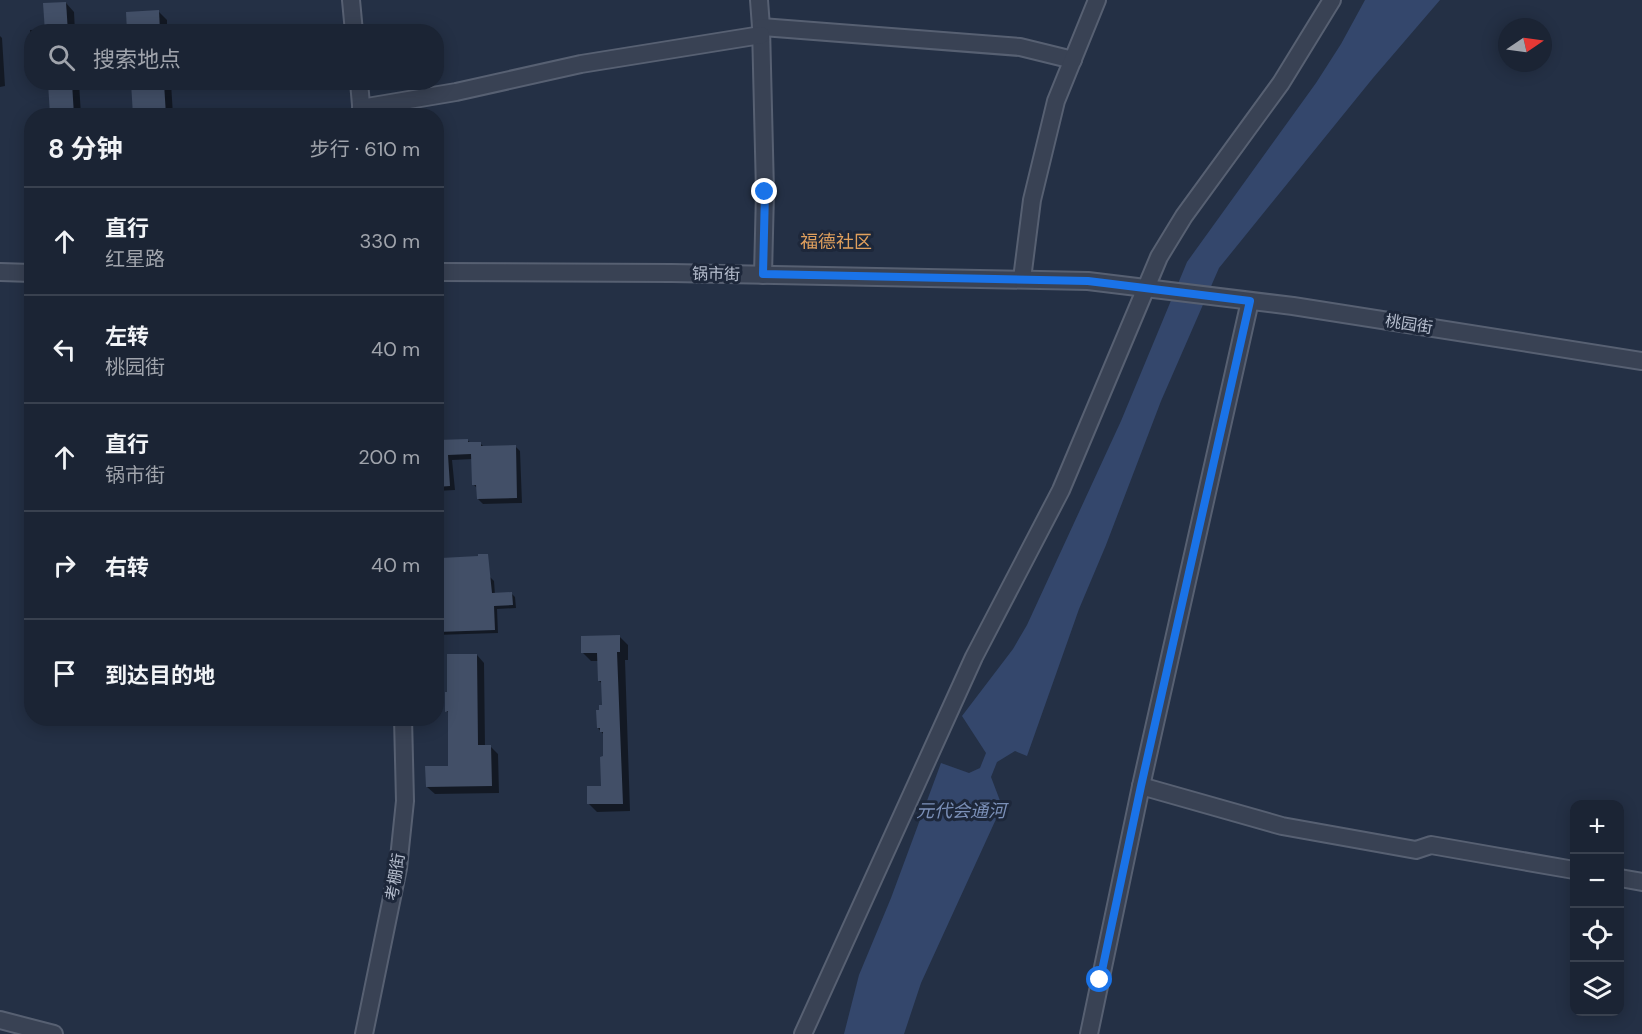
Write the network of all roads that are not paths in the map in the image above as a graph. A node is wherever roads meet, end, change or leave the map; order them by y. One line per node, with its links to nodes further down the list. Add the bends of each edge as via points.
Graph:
1 (351, 0): 5 (street)
2 (759, 0): 6 (street)
3 (1097, 0): 7 (street)
4 (1332, 0): 16 (street, via 1281,84 1184,216)
5 (353, 24)
6 (761, 31): 7 (street, via 1020,47); 10 (street, via 581,64); 14 (street)
7 (1072, 60): 15 (street, via 1056,101 1032,200)
8 (360, 90): 9 (street)
9 (362, 108)
10 (381, 108)
11 (0, 272): 13 (street)
12 (444, 272): 14 (street, 锅市街)
13 (24, 273)
14 (763, 274): 15 (street, 锅市街)
15 (1022, 279): 16 (street, 锅市街)
16 (1146, 288): 17 (street, 锅市街); 28 (street, via 1061,490 974,657)
17 (1175, 292): 18 (street, 桃园街)
18 (1250, 301): 19 (street, 桃园街); 21 (street)
19 (1642, 361)
20 (403, 726): 27 (street, 考棚街, via 405,801 398,868)
21 (1141, 786): 22 (street, via 1282,826 1416,850 1431,845); 29 (street)
22 (1570, 869)
23 (1624, 879): 24 (street)
24 (1642, 882)
25 (0, 1020): 26 (street)
26 (54, 1034)
27 (364, 1034)
28 (802, 1034)
29 (1089, 1034)

